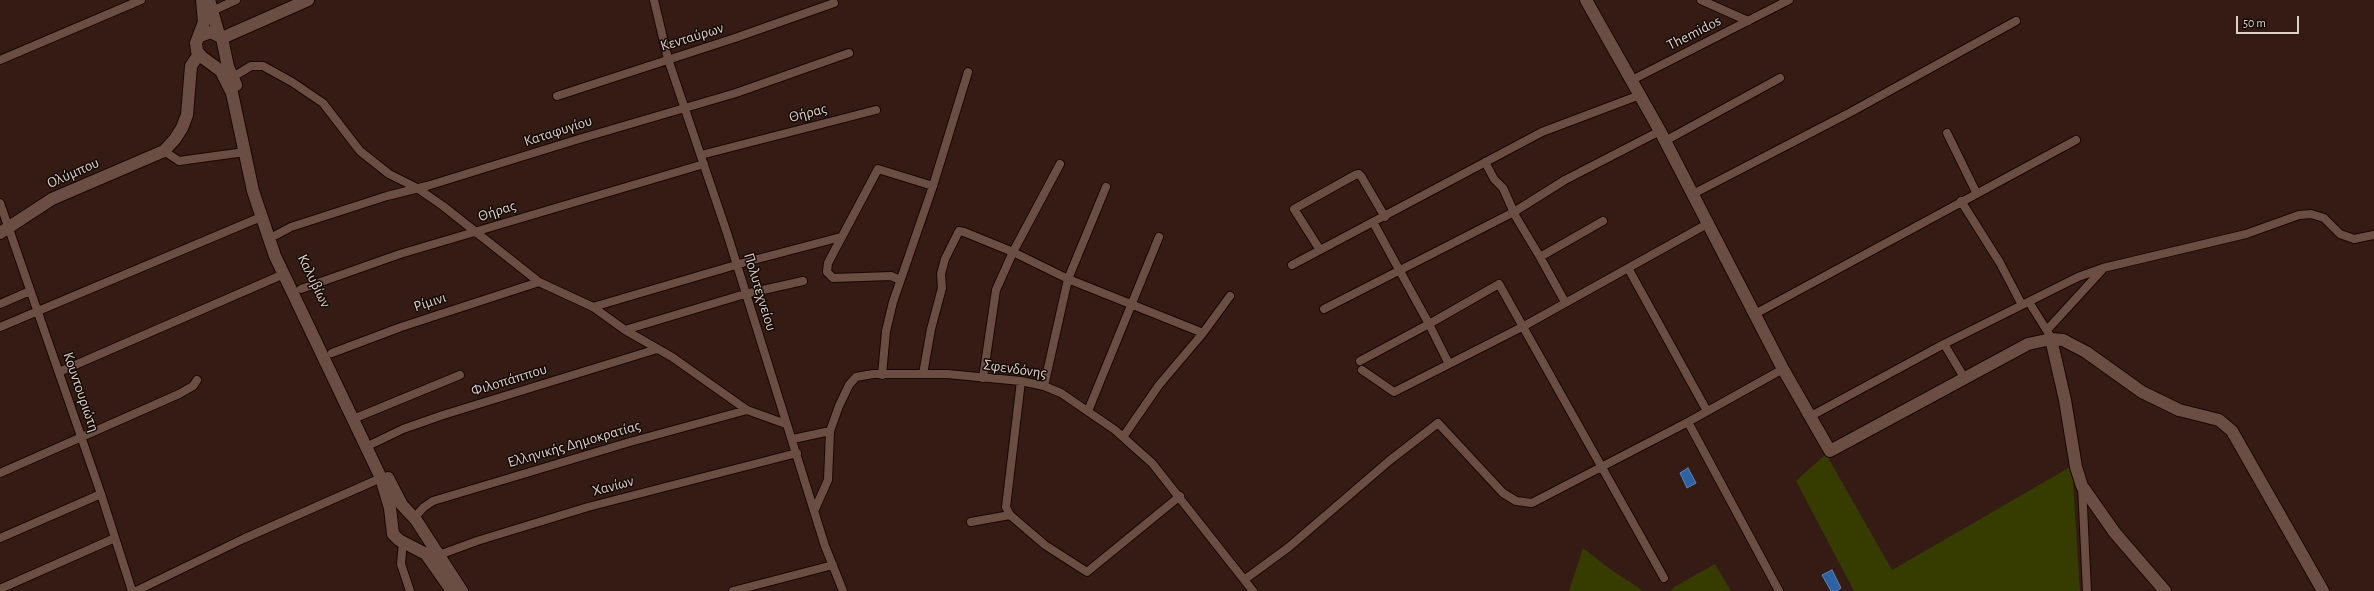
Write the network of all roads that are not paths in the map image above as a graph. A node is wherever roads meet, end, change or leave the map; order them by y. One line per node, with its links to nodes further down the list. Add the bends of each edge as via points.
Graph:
1 (141, 0): 18 (street)
2 (202, 0): 13 (street, via 204,22)
3 (236, 0): 10 (street)
4 (308, 0): 14 (street)
5 (654, 0): 17 (street, Πολυτεχνείου)
6 (1586, 0): 22 (street)
7 (1701, 0): 11 (street)
8 (1789, 0): 11 (street, Themidos)
9 (834, 3): 17 (street, Κενταύρων)
10 (210, 5): 14 (street, Καλυβίων)
11 (1748, 21): 22 (street, Themidos)
12 (2016, 21): 40 (street)
13 (200, 36): 14 (street, via 207,32); 16 (street, via 196,47)
14 (222, 39): 16 (street, via 221,55 212,60); 20 (street, Καλυβίων)
15 (849, 53): 25 (street, Καταφυγίου, via 773,82)
16 (202, 57): 30 (street, via 191,66 182,128); 31 (street, Καλυβίων, via 221,71 232,93)
17 (668, 59): 24 (street, Κενταύρων); 25 (street, Πολυτεχνείου)
18 (0, 60)
19 (968, 72): 36 (street)
20 (233, 77): 38 (street, via 251,66 263,66 292,82 323,103 360,151 389,174); 51 (street, Καλυβίων, via 246,118 261,188)
21 (1780, 78): 28 (street)
22 (1632, 80): 23 (street)
23 (1640, 95): 28 (street); 33 (street, via 1542,132)
24 (557, 96)
25 (684, 108): 32 (street, Πολυτεχνείου); 38 (street, Καταφυγίου)
26 (876, 110): 32 (street, Θήρας)
27 (1946, 133): 39 (street)
28 (1662, 136): 40 (street); 43 (street, via 1565,180)
29 (2076, 140): 39 (street)
30 (164, 151): 31 (street, via 179,161); 49 (street, Ολύμπου, via 52,199)
31 (245, 152): 44 (street, Καλυβίων)
32 (701, 155): 34 (street, Πολυτεχνείου)
33 (1485, 162): 43 (street, via 1494,179 1503,188); 45 (street)
34 (704, 164): 50 (street, Θήρας); 58 (street, Πολυτεχνείου)
35 (1060, 164): 56 (street)
36 (934, 186): 53 (street, via 878,169); 65 (street)
37 (1106, 187): 64 (street)
38 (417, 188): 50 (street); 51 (street, Καταφυγίου, via 291,227)
39 (1976, 192): 41 (street)
40 (1693, 194): 48 (street)
41 (1960, 201): 75 (street); 79 (street)
42 (0, 203): 49 (street, Κουντουριώτη)
43 (1514, 212): 57 (street); 62 (street)
44 (261, 217): 63 (street, Καλυβίων); 78 (street)
45 (1385, 217): 47 (street); 55 (street, via 1361,176 1355,175 1294,209)
46 (1603, 221): 57 (street)
47 (1373, 222): 55 (street); 62 (street)
48 (1709, 223): 60 (street); 79 (street)
49 (4, 230): 69 (street, Κουντουριώτη)
50 (478, 232): 67 (street); 68 (street, Θήρας, via 400,254)
51 (276, 235): 68 (street, Καλυβίων)
52 (2374, 235): 61 (street, via 2354,239 2340,234 2324,218 2311,214 2299,215 2246,234)
53 (841, 237): 58 (street); 65 (street, via 828,263 828,272 833,278 891,276)
54 (1159, 237): 74 (street)
55 (1320, 250): 59 (street)
56 (1013, 252): 64 (street); 94 (street, via 959,232 945,259 941,274 942,288); 97 (street, via 996,290)
57 (1540, 257): 72 (street)
58 (736, 265): 70 (street, Πολυτεχνείου); 76 (street)
59 (1292, 265)
60 (1628, 268): 72 (street); 104 (street)
61 (2103, 268): 75 (street, via 2078,277); 85 (street)
62 (1399, 271): 77 (street); 80 (street)
63 (284, 274): 93 (street); 117 (street, Καλυβίων, via 310,324 352,420)
64 (1068, 279): 74 (street); 101 (street)
65 (900, 280): 96 (street, via 886,331)
66 (803, 281): 70 (street)
67 (538, 282): 76 (street); 88 (street, Ρίμινι, via 400,327)
68 (301, 289): 88 (street, Καλυβίων)
69 (30, 291): 73 (street); 78 (street, Κουντουριώτη)
70 (745, 294): 83 (street); 108 (street, Πολυτεχνείου)
71 (1230, 296): 84 (street)
72 (1565, 302): 81 (street)
73 (0, 304)
74 (1134, 304): 84 (street); 103 (street)
75 (2026, 304): 85 (street); 86 (street)
76 (594, 307): 83 (street)
77 (1324, 309)
78 (38, 312): 82 (street); 93 (street, Κουντουριώτη)
79 (1755, 314): 91 (street)
80 (1429, 324): 81 (street, via 1499,284); 89 (street); 90 (street)
81 (1524, 326): 90 (street); 115 (street)
82 (0, 327)
83 (625, 330): 87 (street)
84 (1203, 333): 111 (street, via 1159,385)
85 (2049, 334): 98 (street); 118 (street); 145 (street, via 2086,352 2142,392 2179,410 2219,420 2232,431)
86 (1944, 344): 98 (street); 105 (street)
87 (657, 349): 102 (street); 113 (street, Φιλοπάππου, via 443,415 403,429)
88 (332, 353): 106 (street, Καλυβίων)
89 (1360, 360)
90 (1449, 364): 92 (street, via 1394,392)
91 (1783, 369): 104 (street); 105 (street)
92 (1362, 370)
93 (59, 372): 110 (street, Κουντουριώτη)
94 (923, 374): 96 (street, Σφενδόνης); 97 (street, Σφενδόνης)
95 (460, 375): 106 (street)
96 (882, 375): 109 (street, Σφενδόνης, via 856,377 849,385)
97 (983, 378): 100 (street, Σφενδόνης)
98 (1965, 378): 105 (street, via 1830,451)
99 (197, 380): 110 (street, via 193,386 179,394)
100 (1021, 381): 101 (street, Σφενδόνης); 122 (street, via 1006,507)
101 (1044, 386): 103 (street, Σφενδόνης, via 1061,393)
102 (748, 410): 108 (street); 123 (street, Ελληνικής Δημοκρατίας, via 630,442 433,501 424,507)
103 (1088, 411): 111 (street, Σφενδόνης)
104 (1707, 411): 107 (street)
105 (1811, 416)
106 (358, 417): 113 (street, Καλυβίων)
107 (1688, 422): 115 (street); 142 (street)
108 (786, 424): 112 (street, Πολυτεχνείου)
109 (830, 431): 112 (street); 121 (street, via 828,480)
110 (82, 437): 116 (street); 119 (street, Κουντουριώτη)
111 (1123, 437): 120 (street, Σφενδόνης, via 1152,462)
112 (793, 439): 114 (street, Πολυτεχνείου)
113 (372, 444): 123 (street, Καλυβίων, via 402,505)
114 (797, 453): 121 (street, Πολυτεχνείου); 129 (street, Χανίων, via 588,507)
115 (1604, 467): 131 (street); 132 (street, via 1532,504 1516,501 1488,479 1438,424 1389,461 1289,547)
116 (0, 473)
117 (381, 478): 125 (street, Καλυβίων); 135 (street)
118 (2082, 486): 143 (street); 144 (street, via 2114,533)
119 (101, 494): 126 (street); 127 (street, Κουντουριώτη)
120 (1180, 496): 122 (street, via 1087,572 1045,545); 132 (street, Σφενδόνης)
121 (815, 509): 130 (street, Πολυτεχνείου)
122 (1010, 515): 124 (street)
123 (415, 520): 125 (street, via 400,516); 128 (street, via 416,537); 129 (street, Καλυβίων)
124 (971, 522)
125 (393, 526): 128 (street, Καλυβίων, via 396,537)
126 (0, 538)
127 (115, 538): 133 (street); 134 (street, Κουντουριώτη)
128 (404, 542): 136 (street, via 401,564); 137 (street, Καλυβίων, via 426,554)
129 (439, 555): 138 (street, Καλυβίων)
130 (833, 565): 139 (street); 140 (street, Πολυτεχνείου)
131 (1664, 578)
132 (1244, 580): 141 (street, Σφενδόνης)
133 (0, 589)
134 (132, 591)
135 (136, 591)
136 (410, 591)
137 (452, 591)
138 (462, 591)
139 (733, 591)
140 (843, 591)
141 (1253, 591)
142 (1779, 591)
143 (2087, 591)
144 (2165, 591)
145 (2323, 591)

